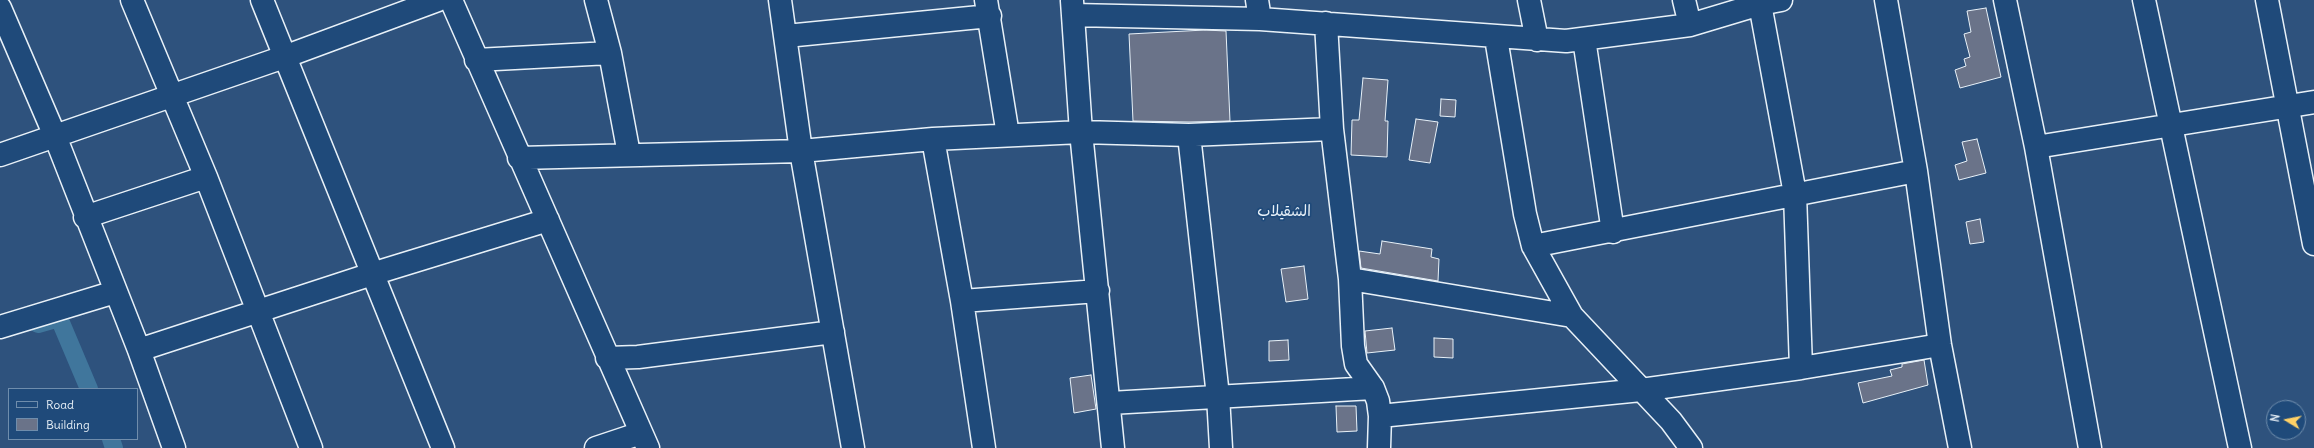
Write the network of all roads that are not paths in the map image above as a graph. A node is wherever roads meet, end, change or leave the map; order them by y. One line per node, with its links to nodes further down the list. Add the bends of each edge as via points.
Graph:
1 (132, 0): 27 (street)
2 (262, 0): 25 (street)
3 (438, 0): 25 (street)
4 (450, 0): 26 (street)
5 (596, 0): 24 (street)
6 (780, 0): 20 (street)
7 (1528, 0): 23 (street)
8 (1684, 0): 19 (street)
9 (1886, 0): 42 (street)
10 (2005, 0): 37 (street)
11 (2144, 0): 30 (street)
12 (2267, 0): 29 (street)
13 (1770, 2): 19 (street); 44 (street)
14 (1073, 7): 17 (street); 32 (street)
15 (0, 8): 35 (street)
16 (988, 8): 20 (street); 33 (street)
17 (1258, 10): 18 (street)
18 (1326, 23): 21 (street); 31 (street)
19 (1690, 25): 22 (street)
20 (786, 36): 38 (street)
21 (1496, 38): 23 (street); 49 (street, via 1525,214)
22 (1584, 39): 23 (street); 47 (street)
23 (1537, 40)
24 (610, 53): 26 (street); 39 (street)
25 (284, 57): 27 (street); 50 (street)
26 (476, 60): 41 (street)
27 (172, 94): 35 (street); 43 (street)
28 (2314, 102): 29 (street)
29 (2288, 107): 30 (street); 48 (street)
30 (2171, 127): 37 (street); 81 (street)
31 (1332, 130): 34 (street); 51 (street)
32 (1081, 132): 33 (street); 34 (street); 52 (street)
33 (1008, 135): 36 (street)
34 (1189, 135): 65 (street)
35 (55, 136): 40 (street); 45 (street)
36 (933, 139): 38 (street); 54 (street)
37 (2036, 147): 80 (street)
38 (801, 152): 39 (street); 58 (street)
39 (629, 154): 41 (street)
40 (0, 155)
41 (519, 158): 46 (street)
42 (1916, 171): 44 (street); 59 (street)
43 (206, 177): 45 (street); 55 (street)
44 (1796, 194): 47 (street); 62 (street)
45 (85, 217): 53 (street)
46 (548, 220): 50 (street); 61 (street)
47 (1613, 232): 49 (street)
48 (2314, 244)
49 (1533, 246): 56 (street)
50 (372, 274): 55 (street); 71 (street)
51 (1350, 279): 56 (street); 63 (street, via 1356,364)
52 (1098, 291): 54 (street); 66 (street)
53 (115, 292): 57 (street); 60 (street)
54 (962, 301): 74 (street)
55 (259, 312): 60 (street); 70 (street)
56 (1572, 316): 64 (street)
57 (0, 327)
58 (833, 332): 61 (street, via 638,357); 73 (street)
59 (1940, 345): 62 (street); 79 (street)
60 (139, 350): 69 (street)
61 (607, 358): 68 (street)
62 (1801, 368): 64 (street)
63 (1373, 388): 65 (street); 67 (street)
64 (1642, 390): 67 (street); 78 (street, via 1671,421)
65 (1218, 396): 66 (street); 76 (street)
66 (1110, 403): 75 (street)
67 (1380, 416): 77 (street)
68 (644, 440): 72 (street)
69 (174, 448)
70 (311, 448)
71 (443, 448)
72 (596, 448)
73 (853, 448)
74 (984, 448)
75 (1113, 448)
76 (1221, 448)
77 (1378, 448)
78 (1691, 448)
79 (1960, 448)
80 (2090, 448)
81 (2240, 448)

